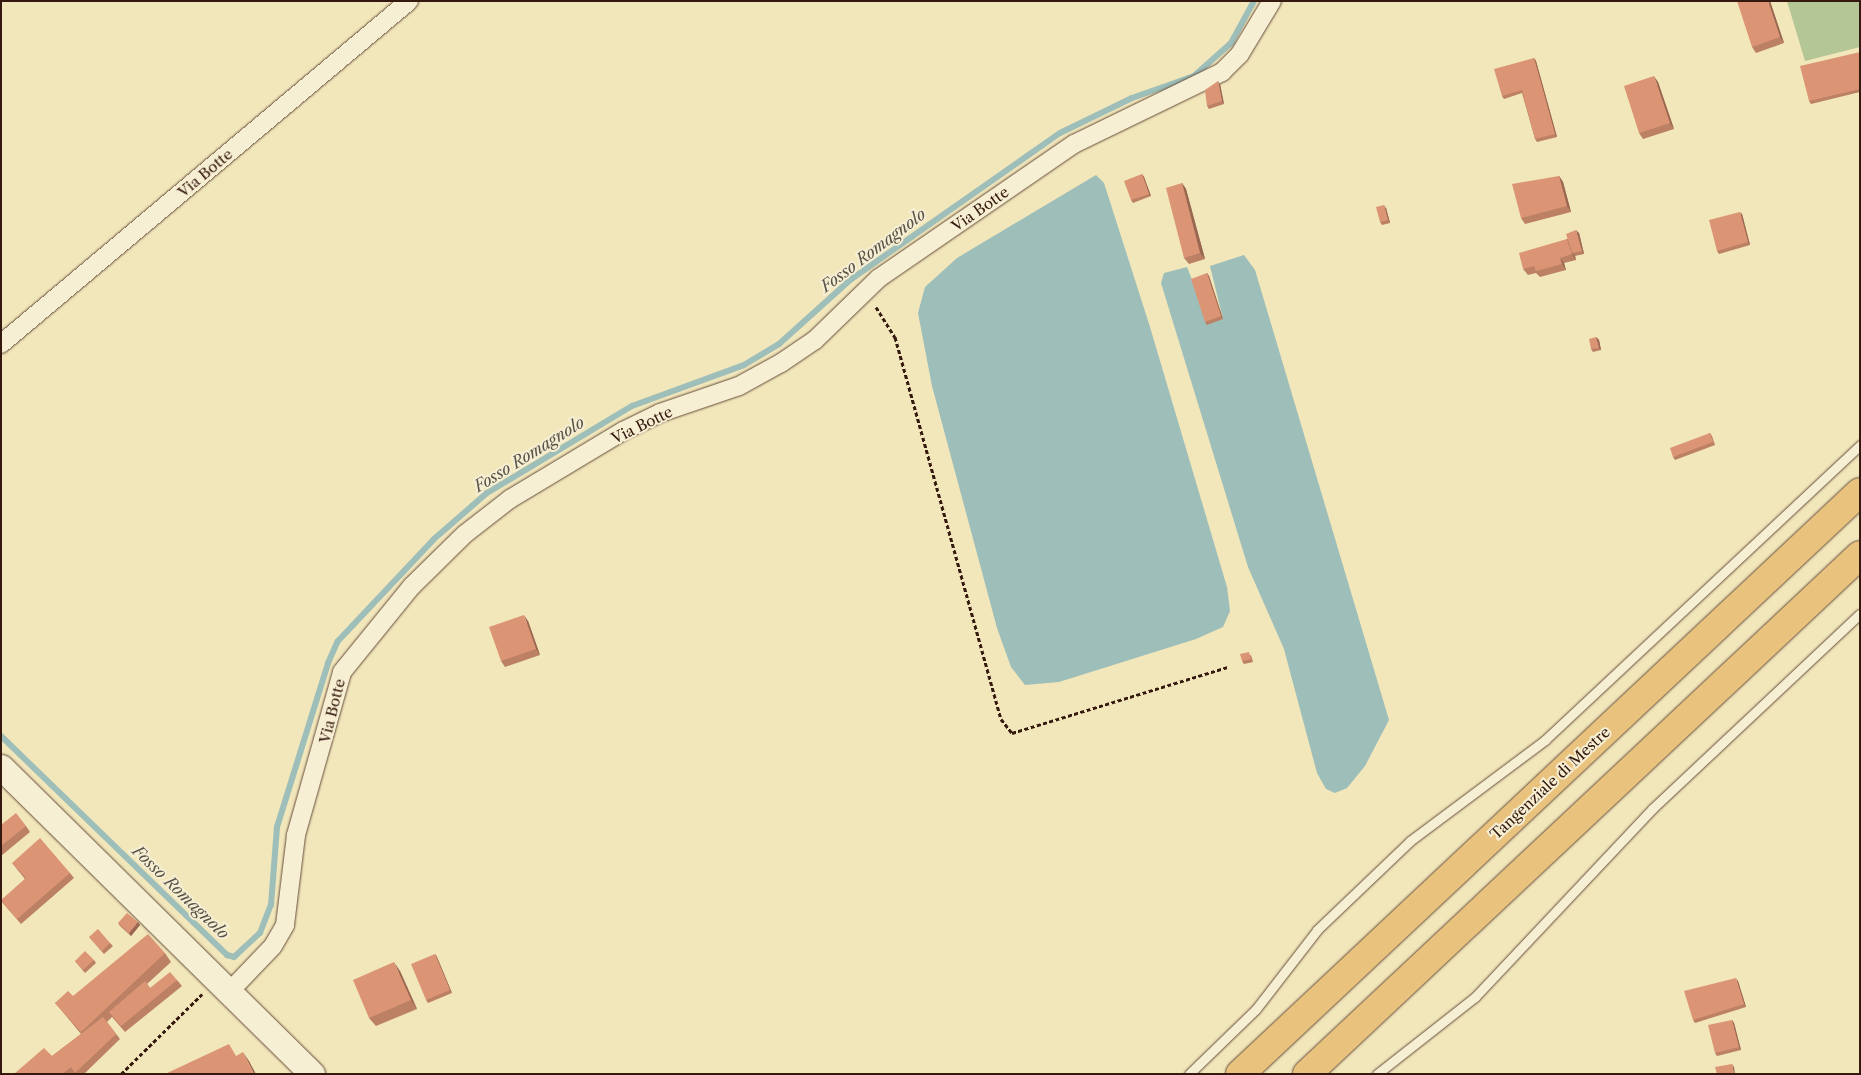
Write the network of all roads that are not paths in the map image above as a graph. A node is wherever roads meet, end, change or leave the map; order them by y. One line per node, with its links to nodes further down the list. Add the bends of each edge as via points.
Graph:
1 (409, 1): 3 (street, Via Botte)
2 (1272, 1): 9 (street, Via Botte, via 1240,54 1222,72 1074,144 862,293 815,340 781,363 739,386 660,413 623,431 510,500 465,534 412,586 342,672 296,835 284,925 273,946)
3 (1, 344)
4 (1860, 445): 11 (lane, via 1545,740 1410,841 1317,930 1256,1009)
5 (1860, 492): 12 (highway, Tangenziale di Mestre)
6 (1860, 555): 13 (highway)
7 (1860, 614): 14 (lane, via 1652,809 1475,997)
8 (1, 767): 9 (street)
9 (224, 986): 10 (street)
10 (312, 1074)
11 (1189, 1074)
12 (1240, 1074)
13 (1307, 1074)
14 (1377, 1074)

